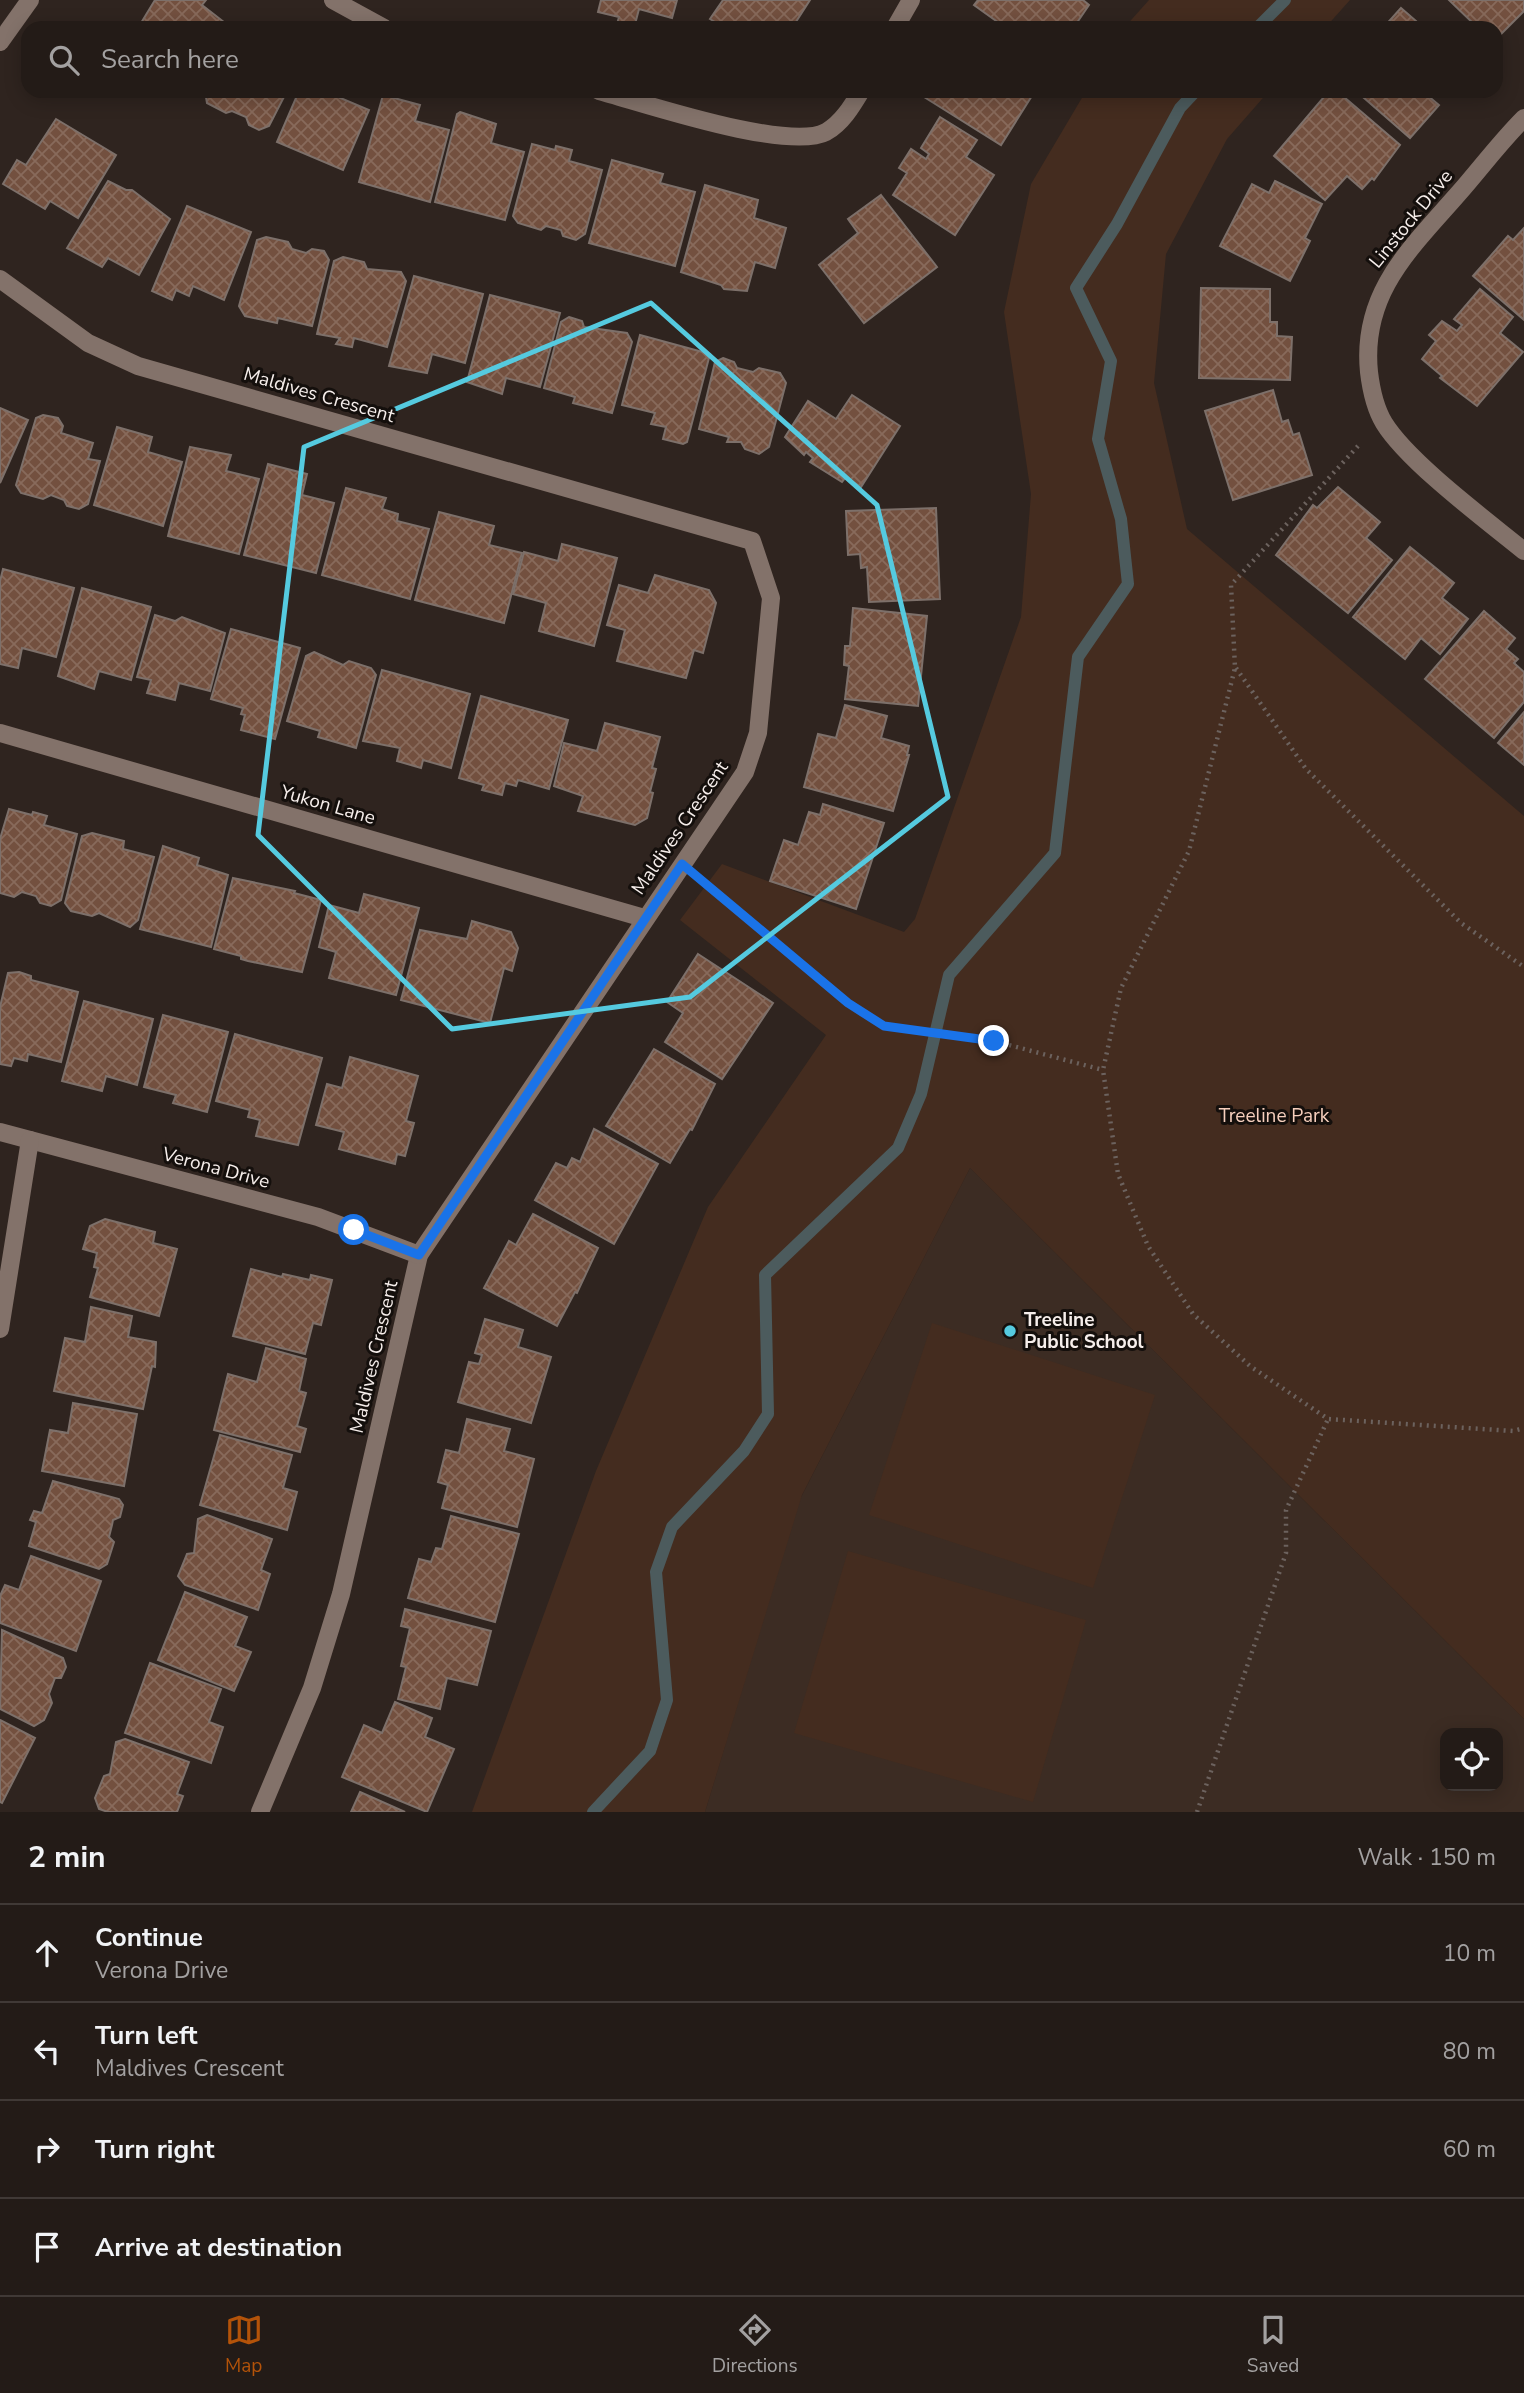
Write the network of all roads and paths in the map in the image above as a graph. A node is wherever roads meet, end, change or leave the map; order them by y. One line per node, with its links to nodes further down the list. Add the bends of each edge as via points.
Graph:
1 (30, 0): 6 (street)
2 (333, 0): 4 (street)
3 (911, 0): 5 (street)
4 (371, 21)
5 (898, 21)
6 (0, 42)
7 (626, 98): 8 (street, via 768,135 801,137 825,132)
8 (856, 98)
9 (1524, 118): 12 (street, Linstock Drive, via 1397,265 1368,330 1367,356 1383,422 1401,444)
10 (0, 279): 15 (street, Maldives Crescent, via 88,343 138,366 752,541 771,598 758,733 745,772)
11 (1357, 446): 13 (path, via 1230,585)
12 (1524, 551)
13 (1235, 667): 17 (path, via 1306,769 1461,923); 18 (path, via 1189,851 1121,988)
14 (0, 733): 16 (street, Yukon Lane)
15 (682, 864): 16 (street, Maldives Crescent); 18 (path, via 848,1003 884,1026 994,1041)
16 (644, 918): 21 (street, Maldives Crescent)
17 (1524, 967)
18 (1103, 1070): 23 (path, via 1118,1174 1163,1269 1193,1314 1250,1366)
19 (0, 1132): 20 (street, Verona Drive)
20 (30, 1140): 21 (street, Verona Drive, via 318,1217); 22 (street)
21 (419, 1255): 25 (street, Maldives Crescent, via 341,1594 312,1688)
22 (0, 1329)
23 (1328, 1419): 24 (path, via 1447,1428); 26 (path, via 1286,1510 1286,1553)
24 (1524, 1428)
25 (260, 1812)
26 (1197, 1812)

